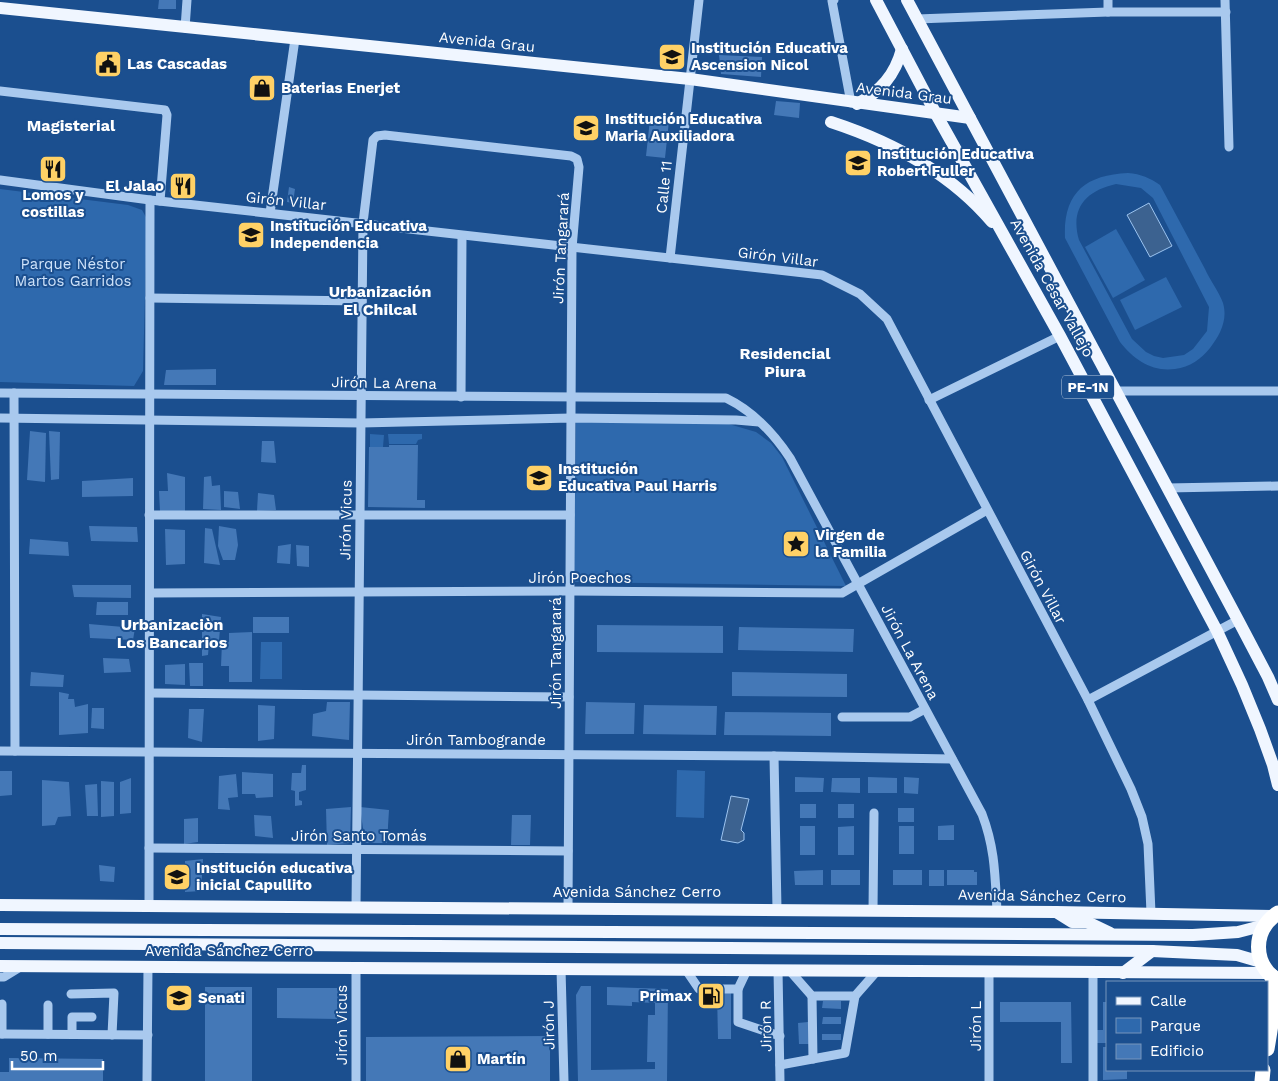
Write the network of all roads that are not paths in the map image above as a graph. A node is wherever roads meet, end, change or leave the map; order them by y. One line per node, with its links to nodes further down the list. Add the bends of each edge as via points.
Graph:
1 (188, 0): 12 (street)
2 (698, 0): 15 (street, Calle 11)
3 (834, 0): 17 (street)
4 (876, 0): 14 (main road, Avenida César Vallejo / PE-1N)
5 (907, 0): 11 (main road, Avenida César Vallejo / PE-1N)
6 (1108, 0): 9 (street)
7 (1225, 0): 10 (street)
8 (0, 8): 12 (main road, Avenida Grau)
9 (1108, 12): 10 (street); 11 (street)
10 (1226, 12): 21 (street)
11 (918, 19): 19 (main road, Avenida César Vallejo / PE-1N)
12 (185, 28): 13 (main road, Avenida Grau)
13 (295, 39): 15 (main road, Avenida Grau); 26 (street)
14 (902, 49): 17 (main road, via 898,63 882,88); 18 (main road, Avenida César Vallejo / PE-1N)
15 (690, 80): 17 (main road, Avenida Grau); 31 (street, Calle 11)
16 (0, 92): 25 (street, via 165,110)
17 (854, 103): 18 (main road, Avenida Grau)
18 (936, 114): 19 (main road, Avenida Grau); 29 (main road, Avenida César Vallejo / PE-1N)
19 (970, 118): 35 (main road, Avenida César Vallejo / PE-1N)
20 (831, 122): 29 (main road, via 899,148 930,167 959,189)
21 (1229, 147)
22 (577, 159): 27 (street, Jirón Vicus, via 377,136 373,140); 30 (street, Jirón Tangarará)
23 (0, 180): 24 (street, Girón Villar)
24 (150, 200): 25 (street, Girón Villar); 32 (street)
25 (160, 201): 26 (street, Girón Villar)
26 (270, 213): 27 (street, Girón Villar)
27 (363, 223): 28 (street, Girón Villar); 33 (street, Jirón Vicus)
28 (462, 236): 30 (street, Girón Villar); 42 (street)
29 (1008, 243): 34 (main road, Avenida César Vallejo / PE-1N)
30 (572, 248): 31 (street, Girón Villar); 41 (street, Jirón Tangarará)
31 (670, 258): 43 (street, Girón Villar, via 822,275 860,294 886,319)
32 (150, 298): 33 (street); 39 (street)
33 (362, 301): 40 (street, Jirón Vicus)
34 (1060, 336): 43 (street); 61 (main road, Avenida César Vallejo / PE-1N)
35 (1116, 391): 36 (street); 51 (main road, Avenida César Vallejo / PE-1N)
36 (1278, 391)
37 (0, 393): 38 (street, Jirón La Arena)
38 (14, 393): 39 (street, Jirón La Arena); 45 (street)
39 (149, 394): 40 (street, Jirón La Arena); 47 (street)
40 (361, 396): 42 (street, Jirón La Arena); 49 (street, Jirón Vicus)
41 (571, 396): 42 (street, Jirón La Arena); 46 (street, Jirón Tangarará); 48 (street, Jirón La Arena, via 726,398 742,405)
42 (461, 397)
43 (930, 400): 52 (street, Girón Villar)
44 (0, 418): 45 (street)
45 (14, 418): 47 (street); 70 (street)
46 (570, 418): 48 (street); 49 (street); 54 (street, Jirón Tangarará)
47 (149, 421): 49 (street); 53 (street)
48 (759, 422): 56 (street, Jirón La Arena, via 790,458)
49 (361, 423): 55 (street, Jirón Vicus)
50 (1277, 487): 51 (street)
51 (1167, 488): 60 (main road, Avenida César Vallejo / PE-1N)
52 (987, 510): 56 (street, Jirón Poechos); 65 (street, Girón Villar)
53 (149, 515): 55 (street); 59 (street)
54 (570, 515): 55 (street); 57 (street, Jirón Tangarará)
55 (360, 516): 58 (street, Jirón Vicus)
56 (858, 584): 57 (street, Jirón Poechos, via 842,593); 67 (street, Jirón La Arena)
57 (570, 591): 58 (street, Jirón Poechos); 64 (street, Jirón Tangarará)
58 (358, 592): 59 (street, Jirón Poechos); 63 (street, Jirón Vicus)
59 (150, 593): 62 (street)
60 (1238, 620): 61 (street); 66 (main road, Avenida César Vallejo / PE-1N)
61 (1217, 631): 65 (street); 76 (main road, Avenida César Vallejo / PE-1N, via 1260,729)
62 (150, 693): 63 (street); 71 (street)
63 (358, 695): 64 (street); 72 (street, Jirón Vicus)
64 (569, 696): 73 (street, Jirón Tangarará)
65 (1088, 700): 89 (street, Girón Villar, via 1132,789 1142,817 1148,844)
66 (1278, 700)
67 (925, 708): 68 (street, via 910,717); 75 (street, Jirón La Arena)
68 (842, 717)
69 (0, 751): 70 (street, Jirón Tambogrande)
70 (15, 751): 71 (street, Jirón Tambogrande)
71 (149, 752): 72 (street, Jirón Tambogrande); 78 (street)
72 (357, 754): 73 (street, Jirón Tambogrande); 79 (street, Jirón Vicus)
73 (569, 755): 74 (street, Jirón Tambogrande); 80 (street, Jirón Tangarará)
74 (774, 756): 75 (street, Jirón Tambogrande); 85 (street)
75 (952, 759): 87 (street, Jirón La Arena, via 990,834)
76 (1278, 785)
77 (874, 813): 86 (street)
78 (149, 848): 79 (street, Jirón Santo Tomás); 82 (street)
79 (357, 850): 80 (street, Jirón Santo Tomás); 83 (street, Jirón Vicus)
80 (568, 851): 84 (street, Jirón Tangarará)
81 (0, 905): 82 (main road, Avenida Sánchez Cerro)
82 (149, 906): 83 (main road, Avenida Sánchez Cerro)
83 (356, 907): 84 (main road, Avenida Sánchez Cerro)
84 (568, 908): 85 (main road, Avenida Sánchez Cerro)
85 (777, 909): 86 (main road, Avenida Sánchez Cerro)
86 (873, 910): 87 (main road, Avenida Sánchez Cerro)
87 (997, 911): 88 (main road, Avenida Sánchez Cerro)
88 (1056, 912): 89 (main road, Avenida Sánchez Cerro); 92 (main road, via 1072,922 1087,922)
89 (1151, 913): 90 (main road, Avenida Sánchez Cerro)
90 (1272, 918): 92 (main road, Avenida Sánchez Cerro, via 1238,932); 107 (highway, via 1258,943)
91 (0, 929): 92 (main road, Avenida Sánchez Cerro)
92 (1114, 935)
93 (0, 943): 94 (main road, Avenida Sánchez Cerro)
94 (1152, 952): 106 (main road); 107 (main road, Avenida Sánchez Cerro, via 1237,955)
95 (0, 966): 96 (main road, Avenida Sánchez Cerro)
96 (23, 966): 97 (main road, Avenida Sánchez Cerro); 108 (street)
97 (148, 967): 98 (main road, Avenida Sánchez Cerro); 120 (street)
98 (356, 968): 99 (main road, Avenida Sánchez Cerro); 126 (street, Jirón Vicus)
99 (561, 969): 100 (main road, Avenida Sánchez Cerro); 127 (street, Jirón J)
100 (686, 970): 101 (main road, Avenida Sánchez Cerro); 109 (street, via 699,989)
101 (747, 970): 102 (main road, Avenida Sánchez Cerro); 109 (street)
102 (784, 970): 103 (main road, Avenida Sánchez Cerro); 111 (street); 121 (street, Jirón R)
103 (877, 971): 104 (main road, Avenida Sánchez Cerro); 112 (street)
104 (989, 972): 105 (main road, Avenida Sánchez Cerro); 129 (street, Jirón L)
105 (1093, 972): 106 (main road, Avenida Sánchez Cerro); 130 (street)
106 (1123, 973): 107 (main road, Avenida Sánchez Cerro)
107 (1270, 973): 122 (highway, via 1274,1005)
108 (0, 977)
109 (738, 989): 121 (street, via 738,1022)
110 (72, 994): 119 (street, via 114,993)
111 (812, 996): 112 (street); 123 (street)
112 (855, 996): 123 (street, via 845,1054)
113 (2, 1004): 116 (street)
114 (48, 1005): 117 (street)
115 (92, 1017): 118 (street, via 72,1017)
116 (1, 1034): 117 (street)
117 (48, 1034): 118 (street)
118 (72, 1034): 119 (street)
119 (112, 1035): 120 (street)
120 (148, 1035): 125 (street)
121 (780, 1036): 124 (street, Jirón R)
122 (1268, 1043)
123 (813, 1059): 124 (street)
124 (780, 1066): 128 (street, Jirón R)
125 (148, 1081)
126 (356, 1081)
127 (564, 1081)
128 (780, 1081)
129 (989, 1081)
130 (1093, 1081)

